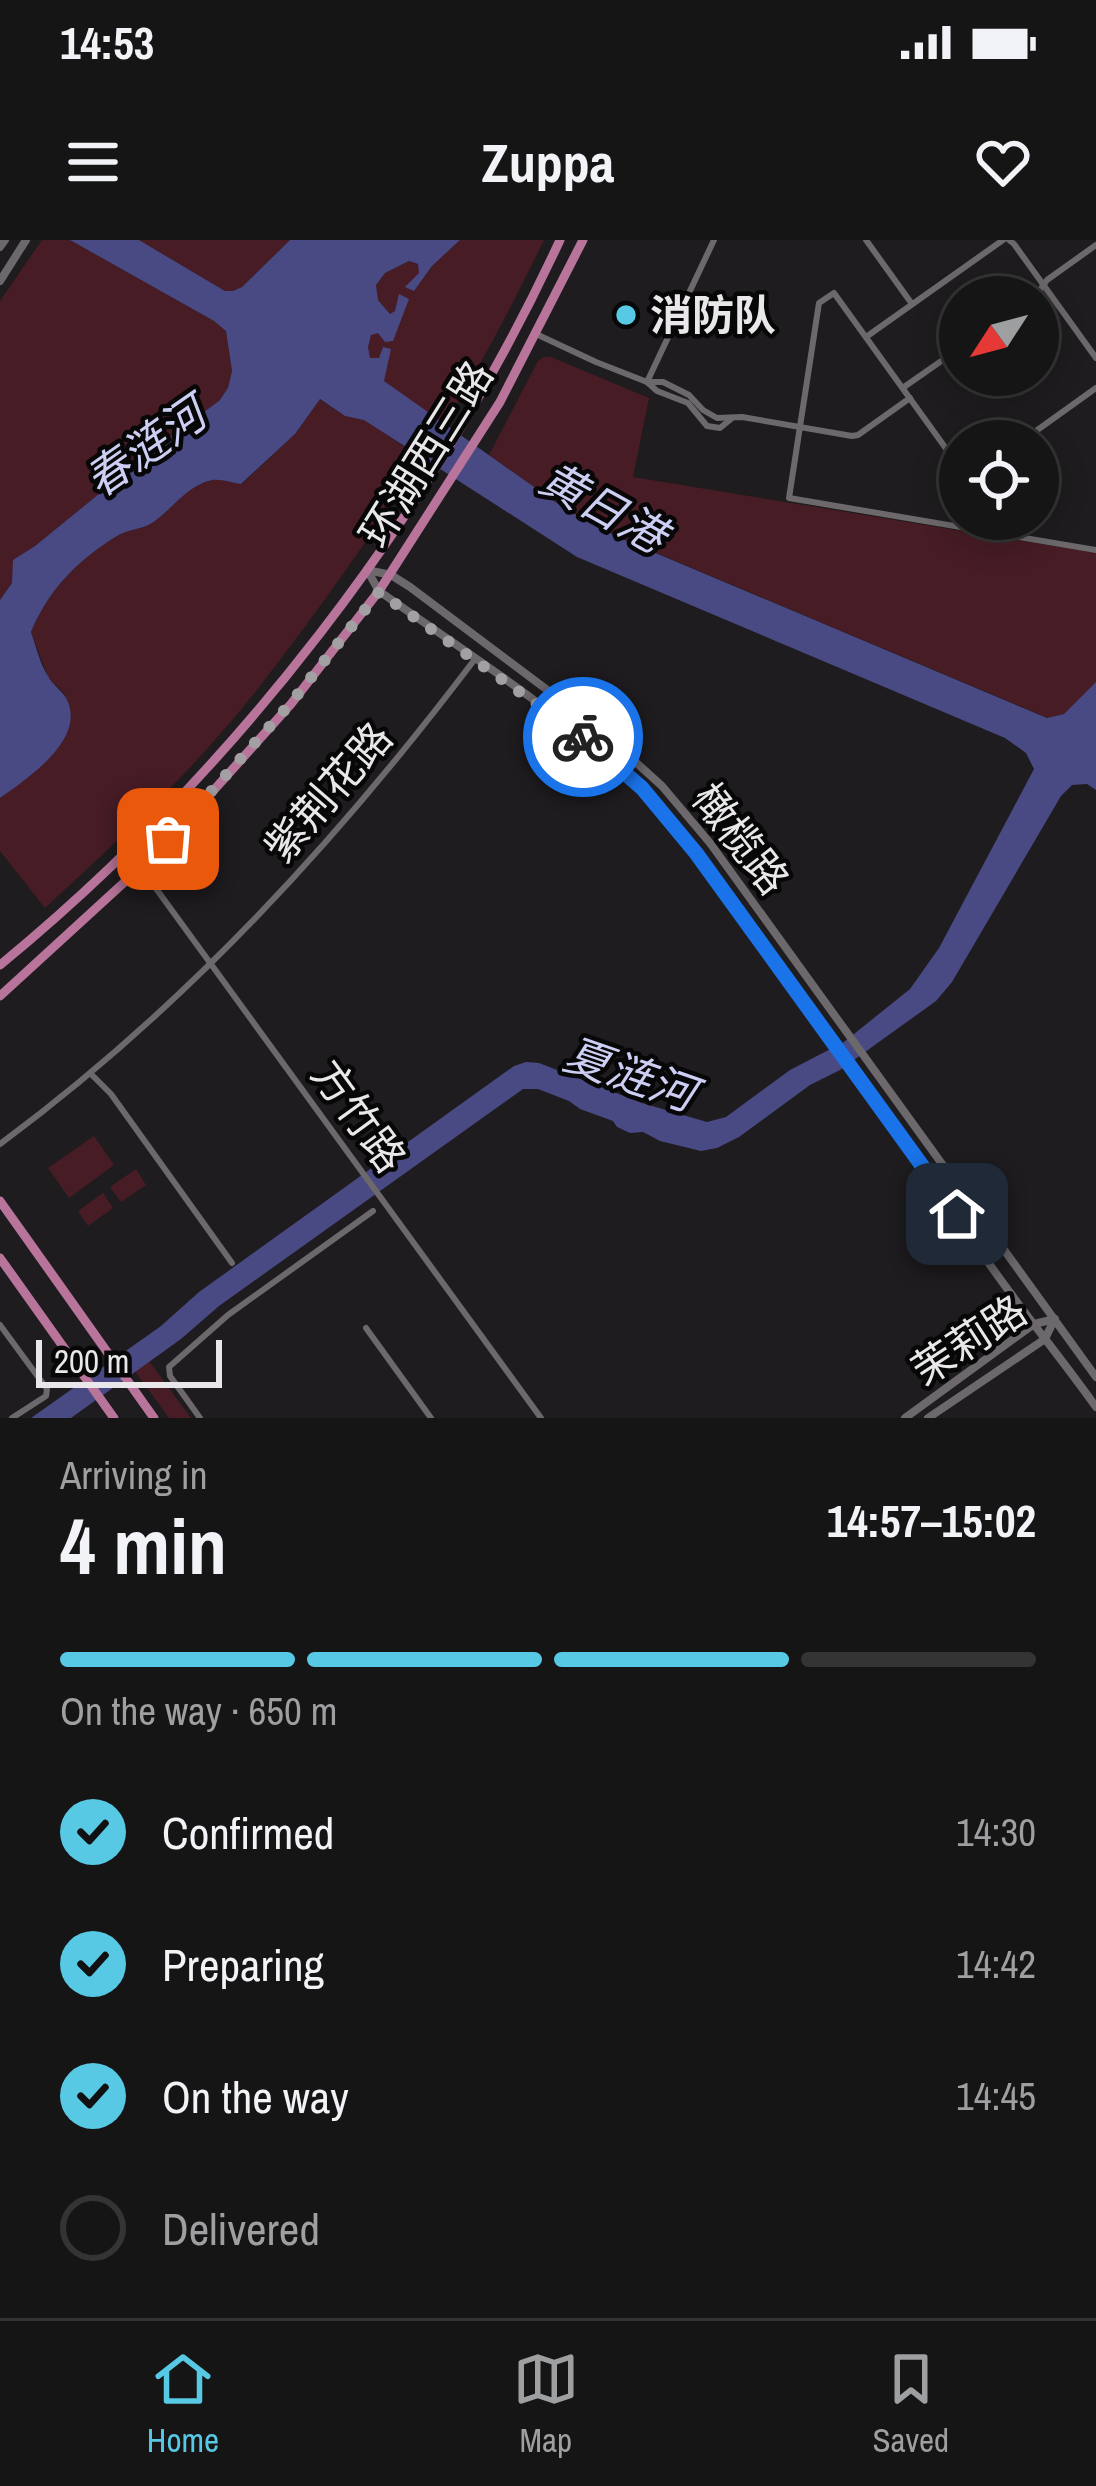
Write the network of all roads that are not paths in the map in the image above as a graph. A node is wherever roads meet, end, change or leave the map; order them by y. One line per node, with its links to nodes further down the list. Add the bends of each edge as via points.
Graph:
1 (26, 240): 12 (main road)
2 (560, 240): 27 (main road, 环湖西三路, via 458,430)
3 (583, 240): 15 (main road, 环湖西三路)
4 (714, 240): 19 (street)
5 (866, 240): 13 (street)
6 (977, 240): 9 (street)
7 (1006, 240): 9 (street); 10 (street)
8 (1096, 245): 11 (street)
9 (986, 252): 13 (street)
10 (1036, 276)
11 (1053, 276)
12 (0, 281)
13 (912, 304): 16 (street)
14 (1059, 306): 17 (street)
15 (536, 334): 19 (street); 28 (main road, 环湖西三路)
16 (866, 337): 20 (street); 24 (street, via 834,293 819,303)
17 (1096, 358)
18 (939, 363): 20 (street)
19 (647, 382): 24 (street, via 689,395 710,416)
20 (903, 388): 22 (street)
21 (1096, 388): 23 (street)
22 (910, 398): 24 (street, via 857,435); 25 (street)
23 (1051, 420)
24 (800, 428): 26 (street, via 789,499)
25 (939, 439)
26 (1096, 550)
27 (367, 571): 28 (main road, 橄榄路); 29 (main road, 橄榄路); 31 (main road, 环湖西三路, via 292,670)
28 (391, 574): 29 (main road, 环湖西三路); 42 (main road, 橄榄路, via 598,728 662,786)
29 (379, 592): 30 (main road, 橄榄路); 32 (main road, 环湖西三路)
30 (476, 659): 33 (street, 紫荆花路, via 384,776); 43 (main road, 橄榄路, via 642,788)
31 (128, 850): 32 (street, 方竹路); 34 (main road, 环湖西三路)
32 (141, 867): 33 (street, 方竹路); 35 (main road, 环湖西三路)
33 (212, 963): 36 (street, 紫荆花路); 54 (street, 方竹路)
34 (0, 965)
35 (0, 996)
36 (91, 1073): 37 (street, 紫荆花路); 41 (street)
37 (0, 1144)
38 (0, 1202): 51 (main road)
39 (373, 1211): 52 (street, via 169,1366)
40 (0, 1258): 50 (main road)
41 (232, 1263)
42 (1054, 1319): 43 (main road, 茉莉路); 46 (main road, 茉莉路); 47 (main road, 橄榄路)
43 (1034, 1324): 46 (main road, 橄榄路); 55 (main road, 茉莉路)
44 (0, 1325): 49 (street, via 46,1389)
45 (366, 1328): 53 (street)
46 (1046, 1339): 48 (main road, 橄榄路); 56 (main road, 茉莉路)
47 (1096, 1377)
48 (1096, 1407)
49 (12, 1418)
50 (114, 1418)
51 (154, 1418)
52 (200, 1418)
53 (431, 1418)
54 (541, 1418)
55 (905, 1418)
56 (928, 1418)

